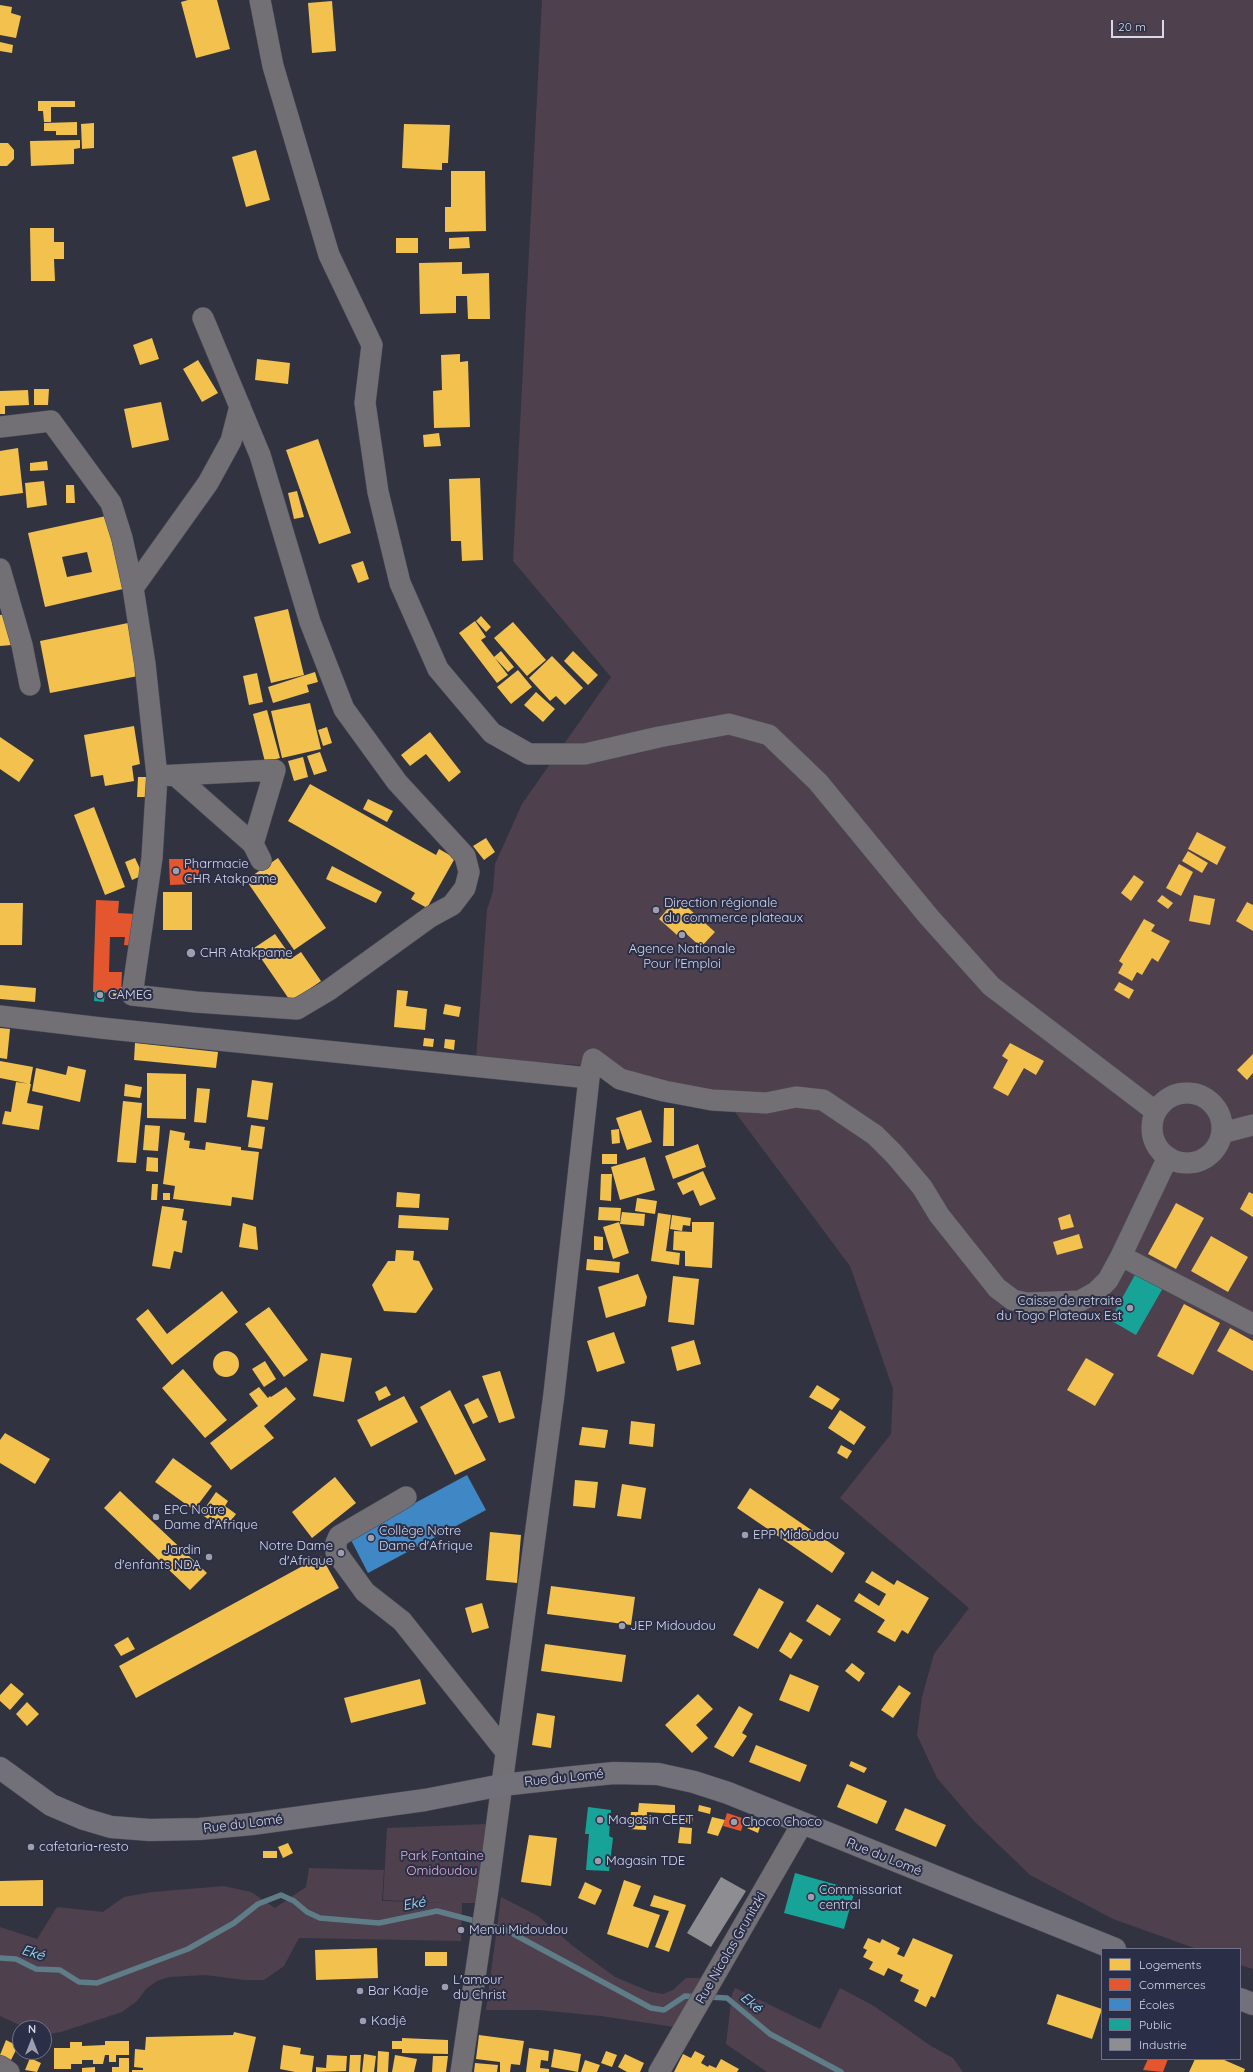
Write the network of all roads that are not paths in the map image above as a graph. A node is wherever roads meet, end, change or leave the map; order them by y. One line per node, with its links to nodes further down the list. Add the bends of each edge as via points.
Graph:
1 (260, 0): 11 (street, via 273,66 329,255 372,345 365,403 378,492 400,583 438,669 492,733 529,754 586,754 729,724 769,735 818,782 929,917 991,986)
2 (203, 318): 3 (street)
3 (240, 406): 6 (street, via 231,442 208,483); 8 (street, via 260,455 310,622 344,709 397,782 465,856 469,872 465,888 452,905 430,917 329,990 297,1008 132,995)
4 (0, 427): 6 (street, via 51,421 111,503)
5 (0, 569): 7 (street, via 22,645)
6 (133, 588): 8 (street, via 144,664)
7 (30, 685)
8 (166, 776): 8 (street, via 257,852 275,770)
9 (0, 1016): 10 (street)
10 (589, 1078): 15 (street, via 593,1060 620,1079 712,1100 766,1103 796,1097 823,1100 875,1135 894,1154 922,1187 939,1215 996,1288 1013,1300 1026,1303 1080,1301 1096,1292 1108,1280); 18 (street, via 554,1394)
11 (1155, 1111): 13 (street, via 1167,1098 1178,1094 1189,1092 1200,1095 1211,1101 1218,1110); 14 (street, via 1152,1134 1155,1143)
12 (1253, 1125): 13 (street)
13 (1222, 1133): 14 (street, via 1215,1148 1205,1158 1186,1163)
14 (1168, 1157): 15 (street)
15 (1121, 1256): 16 (street)
16 (1253, 1324)
17 (406, 1497): 18 (street, via 339,1536 336,1552 365,1592 402,1621)
18 (506, 1752): 20 (street)
19 (0, 1768): 20 (main road, Rue du Lomé, via 51,1805 84,1819 111,1827 150,1830 199,1829 260,1822 425,1800)
20 (502, 1785): 21 (main road, Rue du Lomé, via 614,1773 658,1774 728,1793); 27 (street)
21 (802, 1824): 22 (main road, Rue du Lomé); 28 (street, Rue Nicolas Grunitzki)
22 (1112, 1948)
23 (1241, 1999): 24 (main road)
24 (1253, 2004)
25 (0, 2066): 26 (street)
26 (9, 2072)
27 (461, 2072)
28 (659, 2072)

